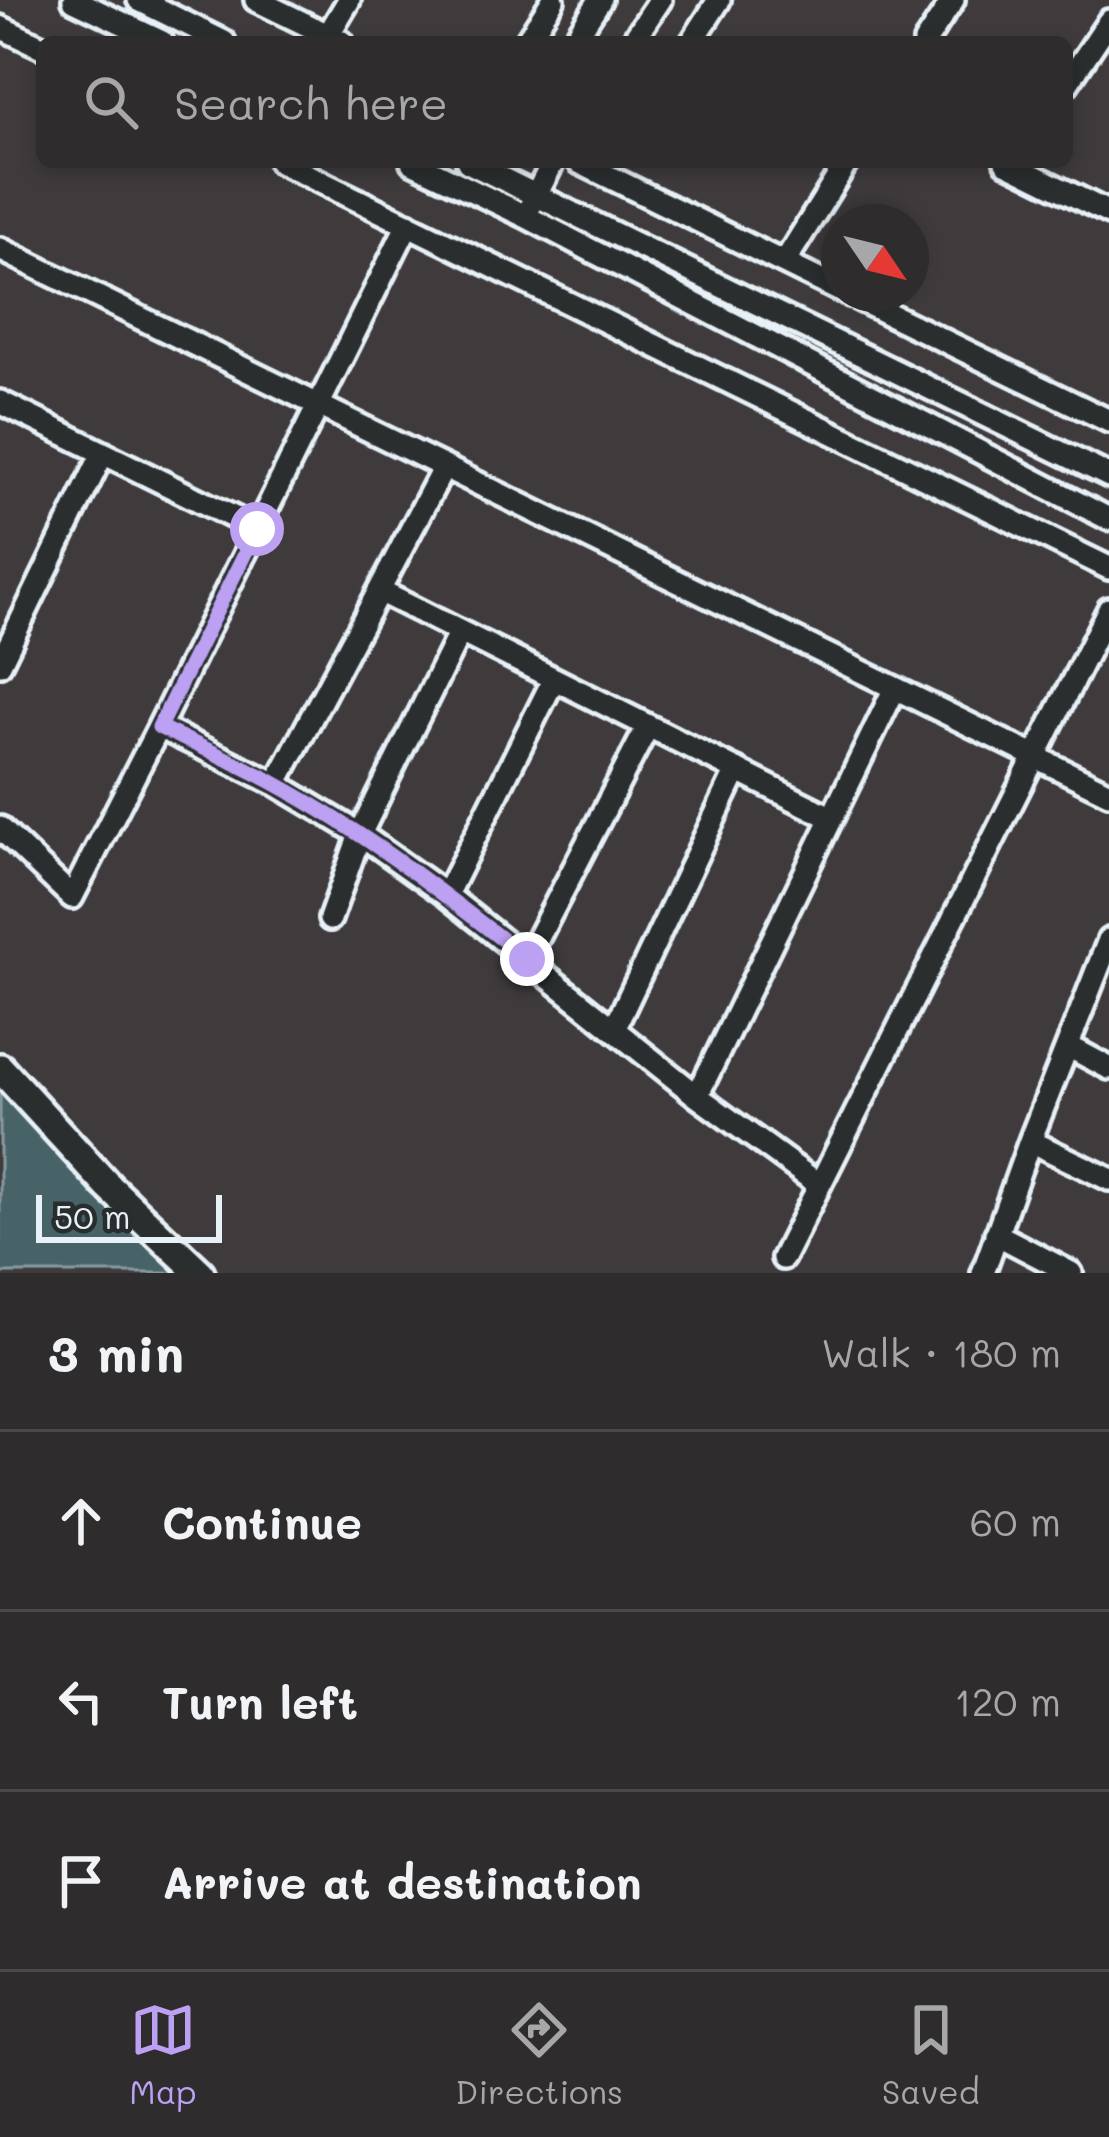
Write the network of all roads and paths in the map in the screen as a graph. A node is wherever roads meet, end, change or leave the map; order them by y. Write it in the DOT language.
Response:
graph roads {
  1 [pos="74,0"];
  2 [pos="139,0"];
  3 [pos="256,0"];
  4 [pos="349,0"];
  5 [pos="553,0"];
  6 [pos="600,0"];
  7 [pos="660,0"];
  8 [pos="719,0"];
  9 [pos="953,0"];
  10 [pos="1109,21"];
  11 [pos="0,27"];
  12 [pos="149,36"];
  13 [pos="212,36"];
  14 [pos="328,36"];
  15 [pos="335,36"];
  16 [pos="530,36"];
  17 [pos="577,36"];
  18 [pos="636,36"];
  19 [pos="696,36"];
  20 [pos="929,36"];
  21 [pos="36,44"];
  22 [pos="1073,76"];
  23 [pos="292,168"];
  24 [pos="425,168"];
  25 [pos="481,168"];
  26 [pos="487,168"];
  27 [pos="550,168"];
  28 [pos="843,168"];
  29 [pos="1022,168"];
  30 [pos="610,169"];
  31 [pos="471,190"];
  32 [pos="535,195"];
  33 [pos="1109,213"];
  34 [pos="525,216"];
  35 [pos="408,224"];
  36 [pos="0,249"];
  37 [pos="784,263"];
  38 [pos="821,281"];
  39 [pos="885,312"];
  40 [pos="0,402"];
  41 [pos="319,405"];
  42 [pos="1109,421"];
  43 [pos="103,453"];
  44 [pos="443,467"];
  45 [pos="1109,476"];
  46 [pos="1109,519"];
  47 [pos="257,529"];
  48 [pos="1109,568"];
  49 [pos="380,591"];
  50 [pos="1109,609"];
  51 [pos="460,632"];
  52 [pos="0,664"];
  53 [pos="554,679"];
  54 [pos="895,688"];
  55 [pos="648,726"];
  56 [pos="159,727"];
  57 [pos="1036,757"];
  58 [pos="737,770"];
  59 [pos="276,784"];
  60 [pos="1109,793"];
  61 [pos="832,818"];
  62 [pos="0,828"];
  63 [pos="360,834"];
  64 [pos="446,895"];
  65 [pos="330,919"];
  66 [pos="1108,948"];
  67 [pos="527,959"];
  68 [pos="614,1029"];
  69 [pos="1068,1046"];
  70 [pos="0,1068"];
  71 [pos="1109,1068"];
  72 [pos="697,1096"];
  73 [pos="1030,1141"];
  74 [pos="1109,1179"];
  75 [pos="818,1184"];
  76 [pos="996,1234"];
  77 [pos="782,1258"];
  78 [pos="200,1273"];
  79 [pos="982,1273"];
  80 [pos="1070,1273"];
  1 -- 12 [label="street"];
  2 -- 13 [label="street"];
  3 -- 14 [label="street"];
  4 -- 15 [label="street"];
  5 -- 16 [label="street"];
  6 -- 17 [label="street"];
  7 -- 18 [label="street"];
  8 -- 19 [label="street"];
  9 -- 20 [label="street"];
  10 -- 22 [label="street"];
  11 -- 21 [label="street"];
  23 -- 35 [label="street"];
  24 -- 31 [label="street"];
  25 -- 31 [label="street"];
  26 -- 32 [label="street"];
  27 -- 32 [label="street"];
  28 -- 37 [label="street"];
  29 -- 33 [label="street"];
  30 -- 37 [label="street"];
  31 -- 34 [label="street"];
  32 -- 34 [label="street"];
  32 -- 45 [label="street"];
  34 -- 46 [label="street"];
  35 -- 41 [label="street"];
  35 -- 48 [label="street"];
  36 -- 41 [label="street"];
  37 -- 38 [label="street"];
  39 -- 42 [label="street"];
  40 -- 43 [label="street"];
  41 -- 44 [label="street"];
  41 -- 47 [label="street"];
  43 -- 47 [label="street"];
  43 -- 52 [label="street"];
  44 -- 49 [label="street"];
  44 -- 54 [label="street"];
  47 -- 56 [label="street"];
  49 -- 51 [label="street"];
  49 -- 59 [label="street"];
  50 -- 57 [label="street"];
  51 -- 53 [label="street"];
  51 -- 63 [label="street"];
  53 -- 55 [label="street"];
  53 -- 64 [label="street"];
  54 -- 57 [label="street"];
  54 -- 61 [label="street"];
  55 -- 58 [label="street"];
  55 -- 67 [label="street"];
  56 -- 59 [label="street"];
  56 -- 62 [label="street"];
  57 -- 60 [label="street"];
  57 -- 75 [label="street"];
  58 -- 61 [label="street"];
  58 -- 68 [label="street"];
  59 -- 63 [label="street"];
  61 -- 72 [label="street"];
  63 -- 64 [label="street"];
  63 -- 65 [label="street"];
  64 -- 67 [label="street"];
  66 -- 69 [label="street"];
  67 -- 68 [label="street"];
  68 -- 72 [label="street"];
  69 -- 71 [label="street"];
  69 -- 73 [label="street"];
  70 -- 78 [label="street"];
  72 -- 75 [label="street"];
  73 -- 74 [label="street"];
  73 -- 76 [label="street"];
  75 -- 77 [label="street"];
  76 -- 79 [label="street"];
  76 -- 80 [label="street"];
}
